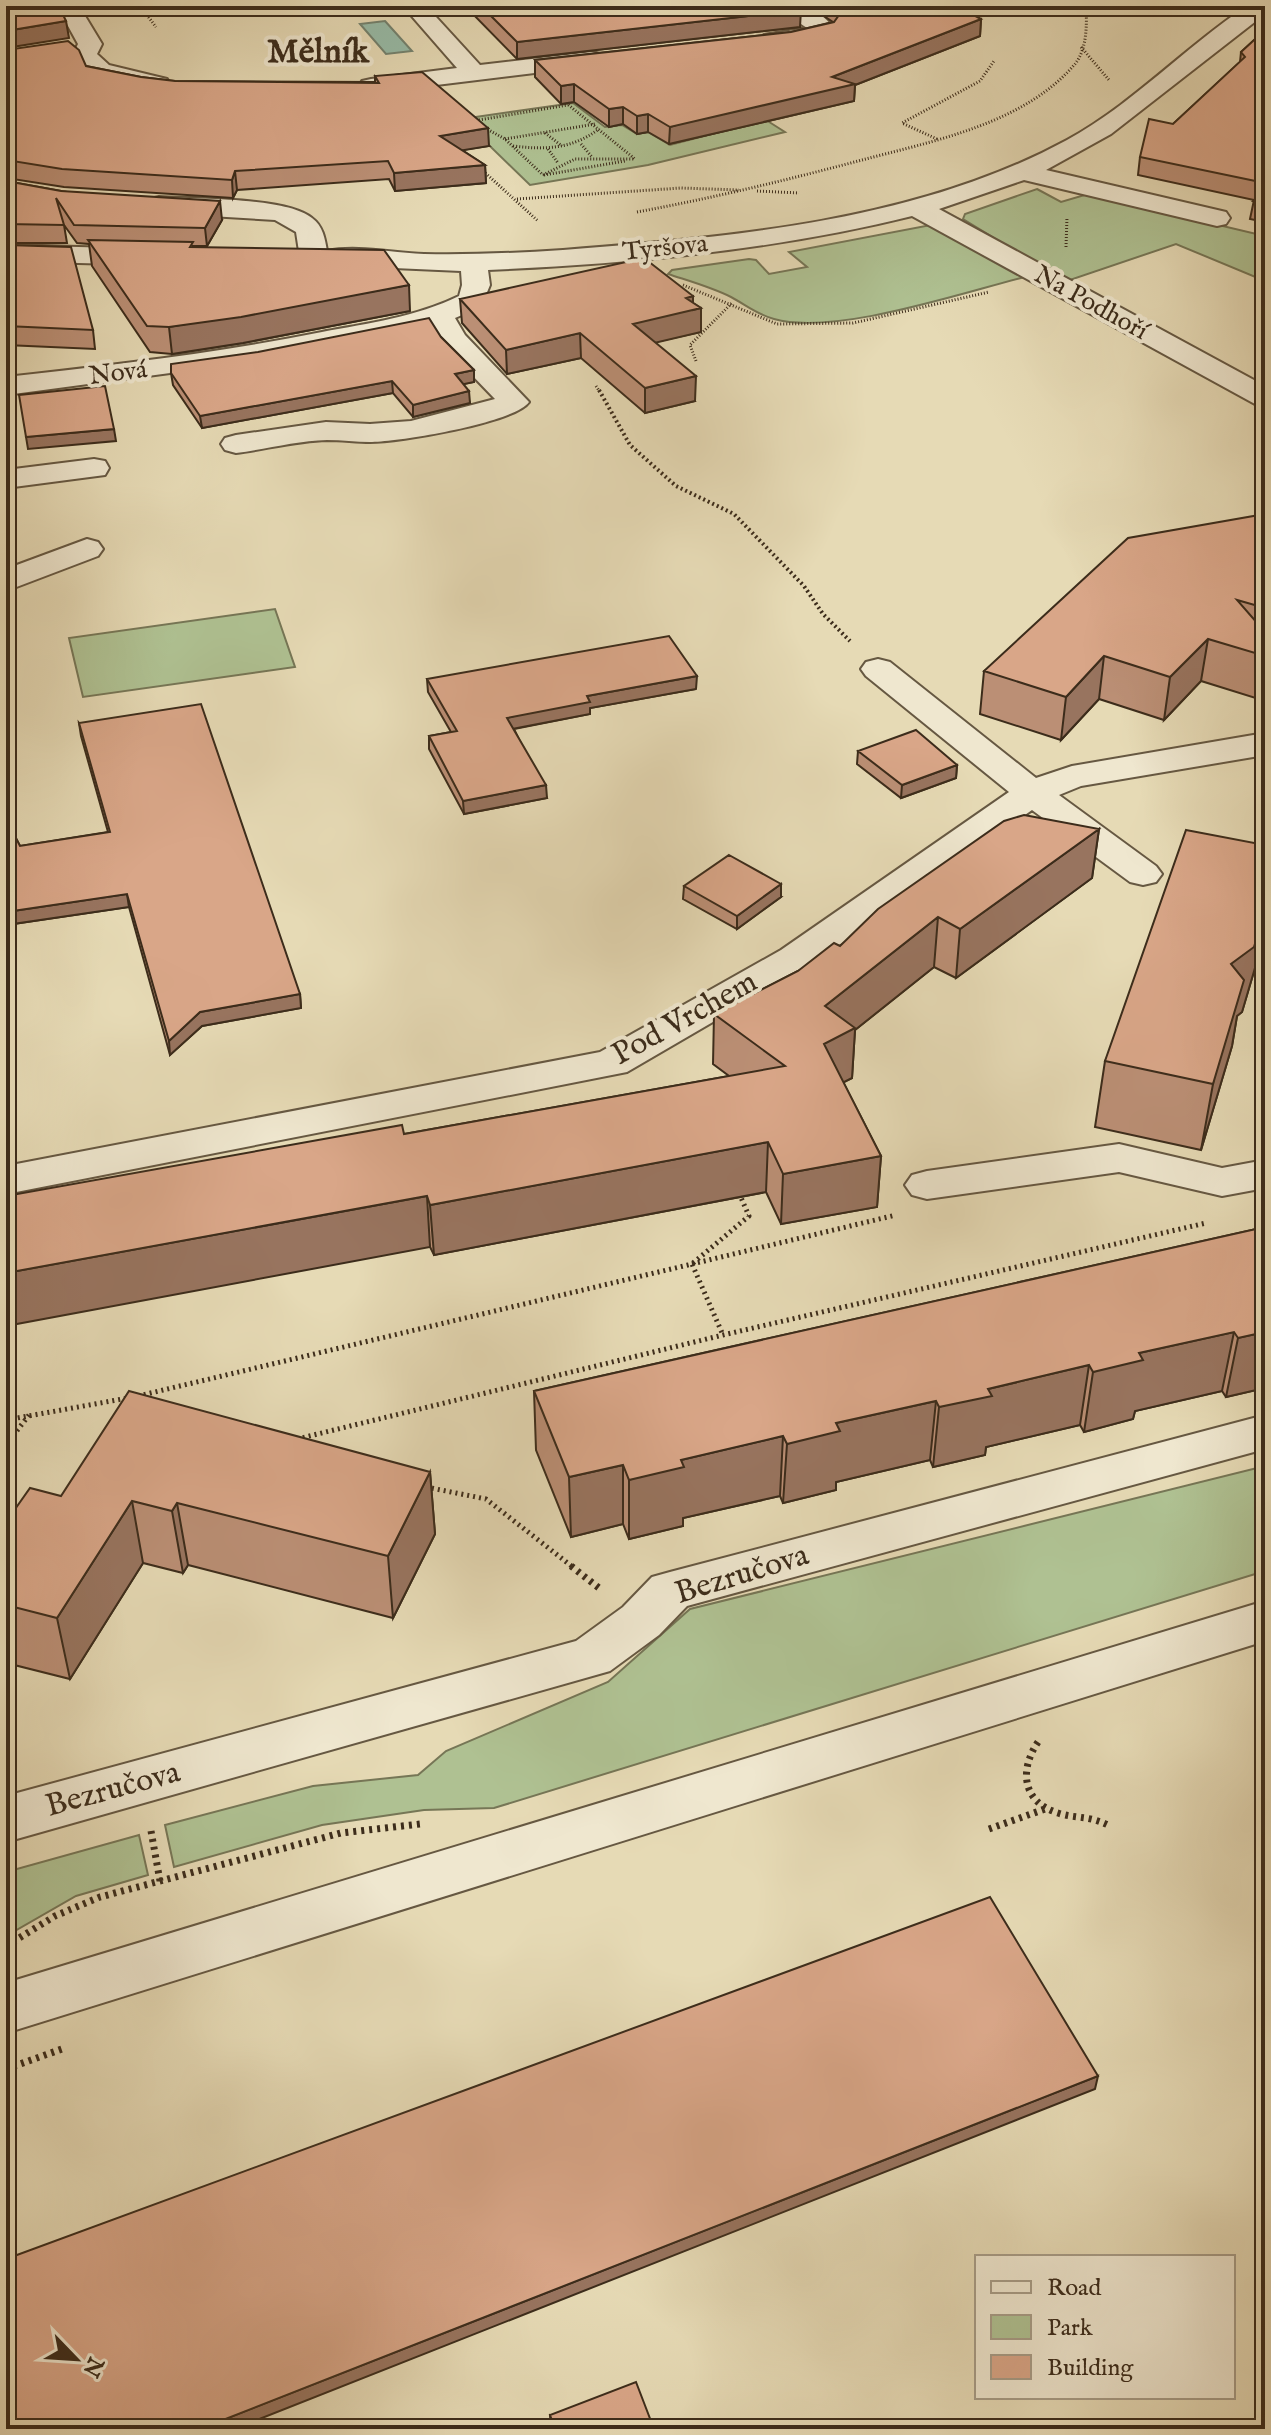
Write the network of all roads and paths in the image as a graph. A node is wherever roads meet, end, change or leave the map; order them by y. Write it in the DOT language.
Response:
graph roads {
  1 [pos="184,6"];
  2 [pos="414,6"];
  3 [pos="785,6"];
  4 [pos="1086,6"];
  5 [pos="1262,6"];
  6 [pos="143,10"];
  7 [pos="71,11"];
  8 [pos="156,27"];
  9 [pos="90,44"];
  10 [pos="746,44"];
  11 [pos="1081,47"];
  12 [pos="62,51"];
  13 [pos="623,56"];
  14 [pos="994,61"];
  15 [pos="473,72"];
  16 [pos="183,87"];
  17 [pos="348,87"];
  18 [pos="1113,87"];
  19 [pos="595,124"];
  20 [pos="599,129"];
  21 [pos="545,133"];
  22 [pos="505,139"];
  23 [pos="938,140"];
  24 [pos="581,144"];
  25 [pos="512,146"];
  26 [pos="563,147"];
  27 [pos="548,149"];
  28 [pos="592,157"];
  29 [pos="635,159"];
  30 [pos="558,163"];
  31 [pos="481,170"];
  32 [pos="1023,172"];
  33 [pos="543,175"];
  34 [pos="1068,184"];
  35 [pos="749,191"];
  36 [pos="517,199"];
  37 [pos="139,203"];
  38 [pos="918,208"];
  39 [pos="631,213"];
  40 [pos="1217,218"];
  41 [pos="542,225"];
  42 [pos="6,253"];
  43 [pos="171,257"];
  44 [pos="282,258"];
  45 [pos="314,258"];
  46 [pos="474,263"];
  47 [pos="1054,283"];
  48 [pos="682,285"];
  49 [pos="732,303"];
  50 [pos="439,316"];
  51 [pos="696,361"];
  52 [pos="6,386"];
  53 [pos="596,386"];
  54 [pos="1265,398"];
  55 [pos="236,444"];
  56 [pos="94,468"];
  57 [pos="6,479"];
  58 [pos="87,549"];
  59 [pos="6,581"];
  60 [pos="823,614"];
  61 [pos="878,669"];
  62 [pos="1265,744"];
  63 [pos="1032,793"];
  64 [pos="1143,874"];
  65 [pos="1265,1174"];
  66 [pos="6,1180"];
  67 [pos="942,1183"];
  68 [pos="736,1188"];
  69 [pos="1219,1220"];
  70 [pos="692,1264"];
  71 [pos="723,1335"];
  72 [pos="154,1393"];
  73 [pos="167,1402"];
  74 [pos="30,1414"];
  75 [pos="6,1420"];
  76 [pos="1265,1432"];
  77 [pos="288,1441"];
  78 [pos="6,1445"];
  79 [pos="419,1486"];
  80 [pos="641,1621"];
  81 [pos="1265,1621"];
  82 [pos="1042,1737"];
  83 [pos="1045,1809"];
  84 [pos="6,1819"];
  85 [pos="1108,1825"];
  86 [pos="989,1829"];
  87 [pos="160,1881"];
  88 [pos="6,1946"];
  89 [pos="6,2008"];
  1 -- 6 [label="path"];
  2 -- 15 [label="street"];
  3 -- 10 [label="street"];
  4 -- 11 [label="path"];
  5 -- 32 [label="street, Tyršova"];
  6 -- 7 [label="path"];
  6 -- 8 [label="path"];
  7 -- 9 [label="street"];
  9 -- 12 [label="street"];
  9 -- 16 [label="street"];
  11 -- 18 [label="path"];
  11 -- 23 [label="path"];
  13 -- 15 [label="street"];
  14 -- 23 [label="path"];
  15 -- 17 [label="street"];
  19 -- 20 [label="path"];
  19 -- 21 [label="path"];
  19 -- 22 [label="path"];
  20 -- 24 [label="path"];
  20 -- 29 [label="path"];
  21 -- 22 [label="path"];
  21 -- 26 [label="path"];
  22 -- 25 [label="path"];
  23 -- 35 [label="path"];
  24 -- 26 [label="path"];
  24 -- 28 [label="path"];
  25 -- 27 [label="path"];
  25 -- 33 [label="path"];
  26 -- 27 [label="path"];
  27 -- 30 [label="path"];
  28 -- 29 [label="path"];
  28 -- 30 [label="path"];
  29 -- 33 [label="path"];
  30 -- 33 [label="path"];
  31 -- 36 [label="path"];
  32 -- 34 [label="street"];
  32 -- 38 [label="street, Tyršova"];
  34 -- 40 [label="street"];
  34 -- 47 [label="path"];
  35 -- 36 [label="path"];
  35 -- 39 [label="path"];
  36 -- 41 [label="path"];
  37 -- 45 [label="street"];
  38 -- 46 [label="street, Tyršova"];
  38 -- 47 [label="street, Na Podhoří"];
  42 -- 43 [label="street"];
  44 -- 45 [label="street, Tyršova"];
  45 -- 46 [label="street, Tyršova"];
  46 -- 50 [label="street, Nová"];
  47 -- 49 [label="path"];
  47 -- 54 [label="street, Na Podhoří"];
  48 -- 49 [label="path"];
  49 -- 51 [label="path"];
  50 -- 52 [label="street, Nová"];
  50 -- 55 [label="street"];
  53 -- 60 [label="path"];
  56 -- 57 [label="street"];
  58 -- 59 [label="street"];
  61 -- 63 [label="street"];
  62 -- 63 [label="street, Pod Vrchem"];
  63 -- 64 [label="street"];
  63 -- 66 [label="street, Pod Vrchem"];
  65 -- 67 [label="street"];
  67 -- 70 [label="path"];
  68 -- 70 [label="path"];
  69 -- 71 [label="path"];
  70 -- 71 [label="path"];
  70 -- 72 [label="path"];
  71 -- 77 [label="path"];
  72 -- 73 [label="path"];
  72 -- 74 [label="path"];
  74 -- 75 [label="path"];
  74 -- 78 [label="path"];
  76 -- 80 [label="street, Bezručova"];
  79 -- 80 [label="path"];
  80 -- 84 [label="street, Bezručova"];
  81 -- 89 [label="street"];
  82 -- 83 [label="path"];
  83 -- 85 [label="path"];
  83 -- 86 [label="path"];
  87 -- 88 [label="path"];
}
